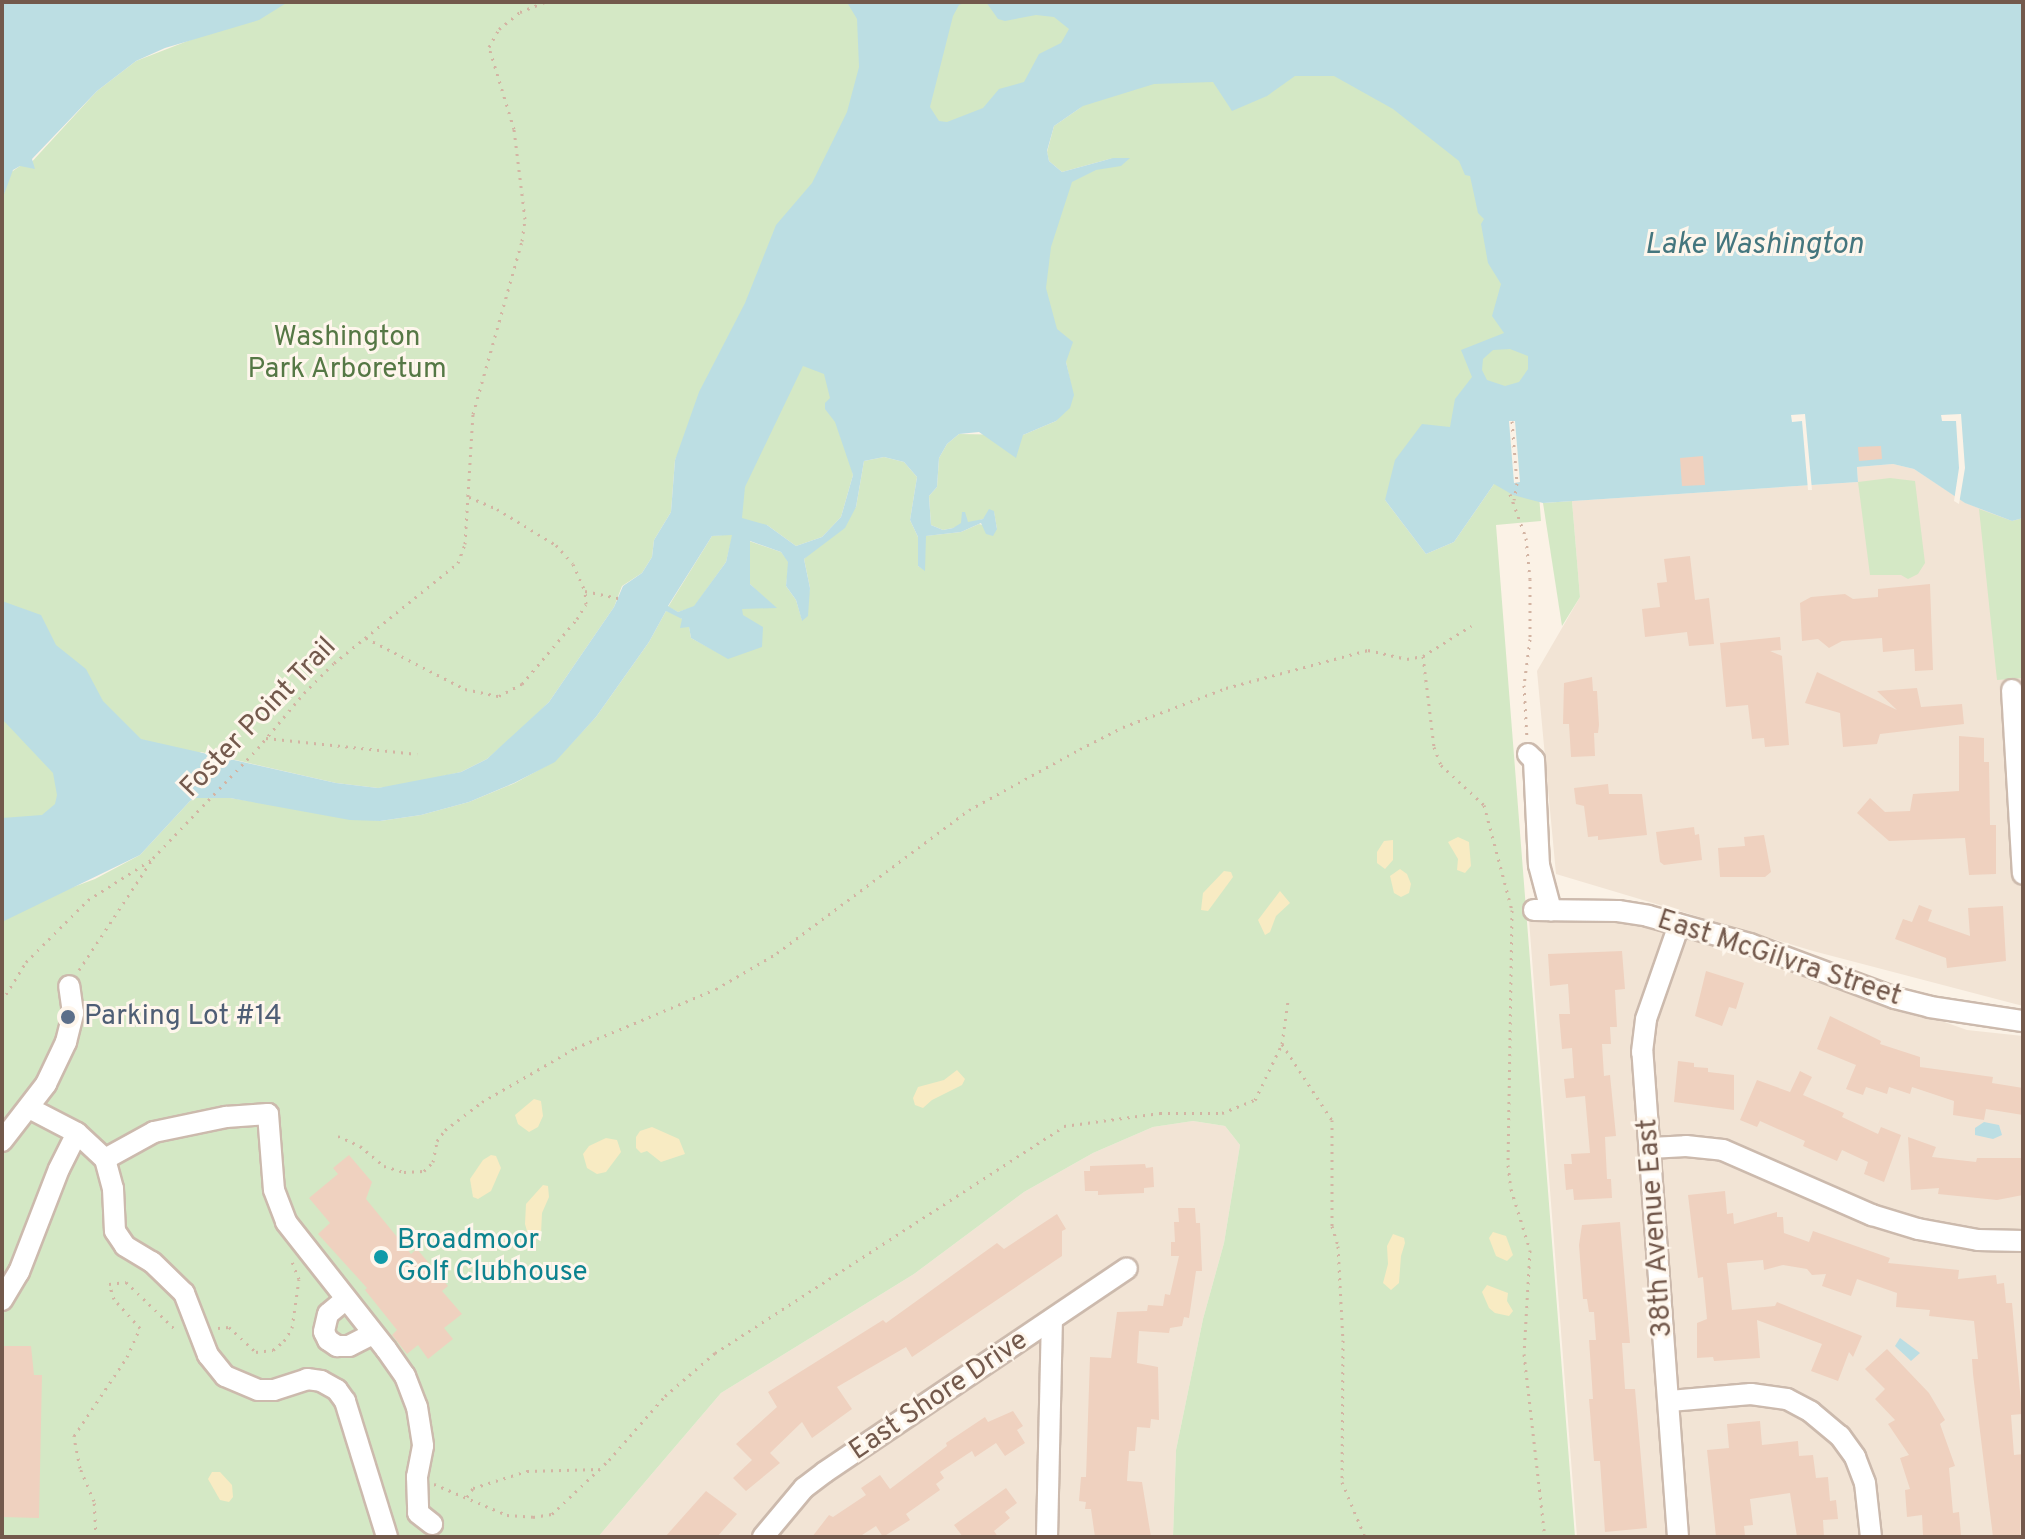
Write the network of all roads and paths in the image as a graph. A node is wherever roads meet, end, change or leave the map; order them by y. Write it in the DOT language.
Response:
graph roads {
  1 [pos="545,2"];
  2 [pos="1512,421"];
  3 [pos="1510,494"];
  4 [pos="469,497"];
  5 [pos="1513,503"];
  6 [pos="585,591"];
  7 [pos="618,598"];
  8 [pos="1471,626"];
  9 [pos="366,638"];
  10 [pos="1423,656"];
  11 [pos="2012,690"];
  12 [pos="266,738"];
  13 [pos="417,754"];
  14 [pos="1528,754"];
  15 [pos="153,858"];
  16 [pos="2023,874"];
  17 [pos="1679,925"];
  18 [pos="69,986"];
  19 [pos="2,1001"];
  20 [pos="1288,1001"];
  21 [pos="2023,1021"];
  22 [pos="1282,1044"];
  23 [pos="29,1108"];
  24 [pos="77,1133"];
  25 [pos="338,1136"];
  26 [pos="2,1141"];
  27 [pos="1650,1148"];
  28 [pos="105,1159"];
  29 [pos="2023,1241"];
  30 [pos="308,1250"];
  31 [pos="1127,1268"];
  32 [pos="346,1299"];
  33 [pos="2,1300"];
  34 [pos="1052,1320"];
  35 [pos="212,1330"];
  36 [pos="373,1334"];
  37 [pos="181,1335"];
  38 [pos="1670,1401"];
  39 [pos="600,1469"];
  40 [pos="417,1477"];
  41 [pos="467,1497"];
  42 [pos="432,1524"];
  43 [pos="96,1537"];
  44 [pos="387,1537"];
  45 [pos="763,1537"];
  46 [pos="1047,1537"];
  47 [pos="1365,1537"];
  48 [pos="1545,1537"];
  49 [pos="1678,1537"];
  50 [pos="1871,1537"];
  1 -- 4 [label="path, Foster Point Trail"];
  2 -- 5 [label="path"];
  3 -- 5 [label="path"];
  4 -- 6 [label="path"];
  4 -- 9 [label="path, Foster Point Trail"];
  5 -- 14 [label="path"];
  6 -- 7 [label="path"];
  6 -- 9 [label="path"];
  8 -- 10 [label="path"];
  9 -- 12 [label="path, Foster Point Trail"];
  10 -- 25 [label="path"];
  10 -- 48 [label="path"];
  11 -- 16 [label="street"];
  12 -- 13 [label="path"];
  12 -- 15 [label="path, Foster Point Trail"];
  14 -- 17 [label="street, East McGilvra Street"];
  15 -- 18 [label="path, Foster Point Trail"];
  15 -- 19 [label="path"];
  17 -- 21 [label="street, East McGilvra Street"];
  17 -- 27 [label="street, 38th Avenue East"];
  18 -- 23 [label="street"];
  20 -- 22 [label="path"];
  22 -- 39 [label="path"];
  22 -- 47 [label="path"];
  23 -- 24 [label="street"];
  23 -- 26 [label="street"];
  24 -- 28 [label="street"];
  24 -- 33 [label="street"];
  27 -- 29 [label="street"];
  27 -- 38 [label="street, 38th Avenue East"];
  28 -- 30 [label="street"];
  28 -- 44 [label="street"];
  30 -- 32 [label="street"];
  30 -- 35 [label="path"];
  31 -- 34 [label="street, East Shore Drive"];
  32 -- 36 [label="street"];
  32 -- 36 [label="street"];
  34 -- 45 [label="street, East Shore Drive"];
  34 -- 46 [label="street"];
  36 -- 40 [label="street"];
  37 -- 43 [label="path"];
  38 -- 49 [label="street, 38th Avenue East"];
  38 -- 50 [label="street"];
  39 -- 41 [label="path"];
  39 -- 41 [label="path"];
  40 -- 41 [label="path"];
  40 -- 42 [label="street"];
}
